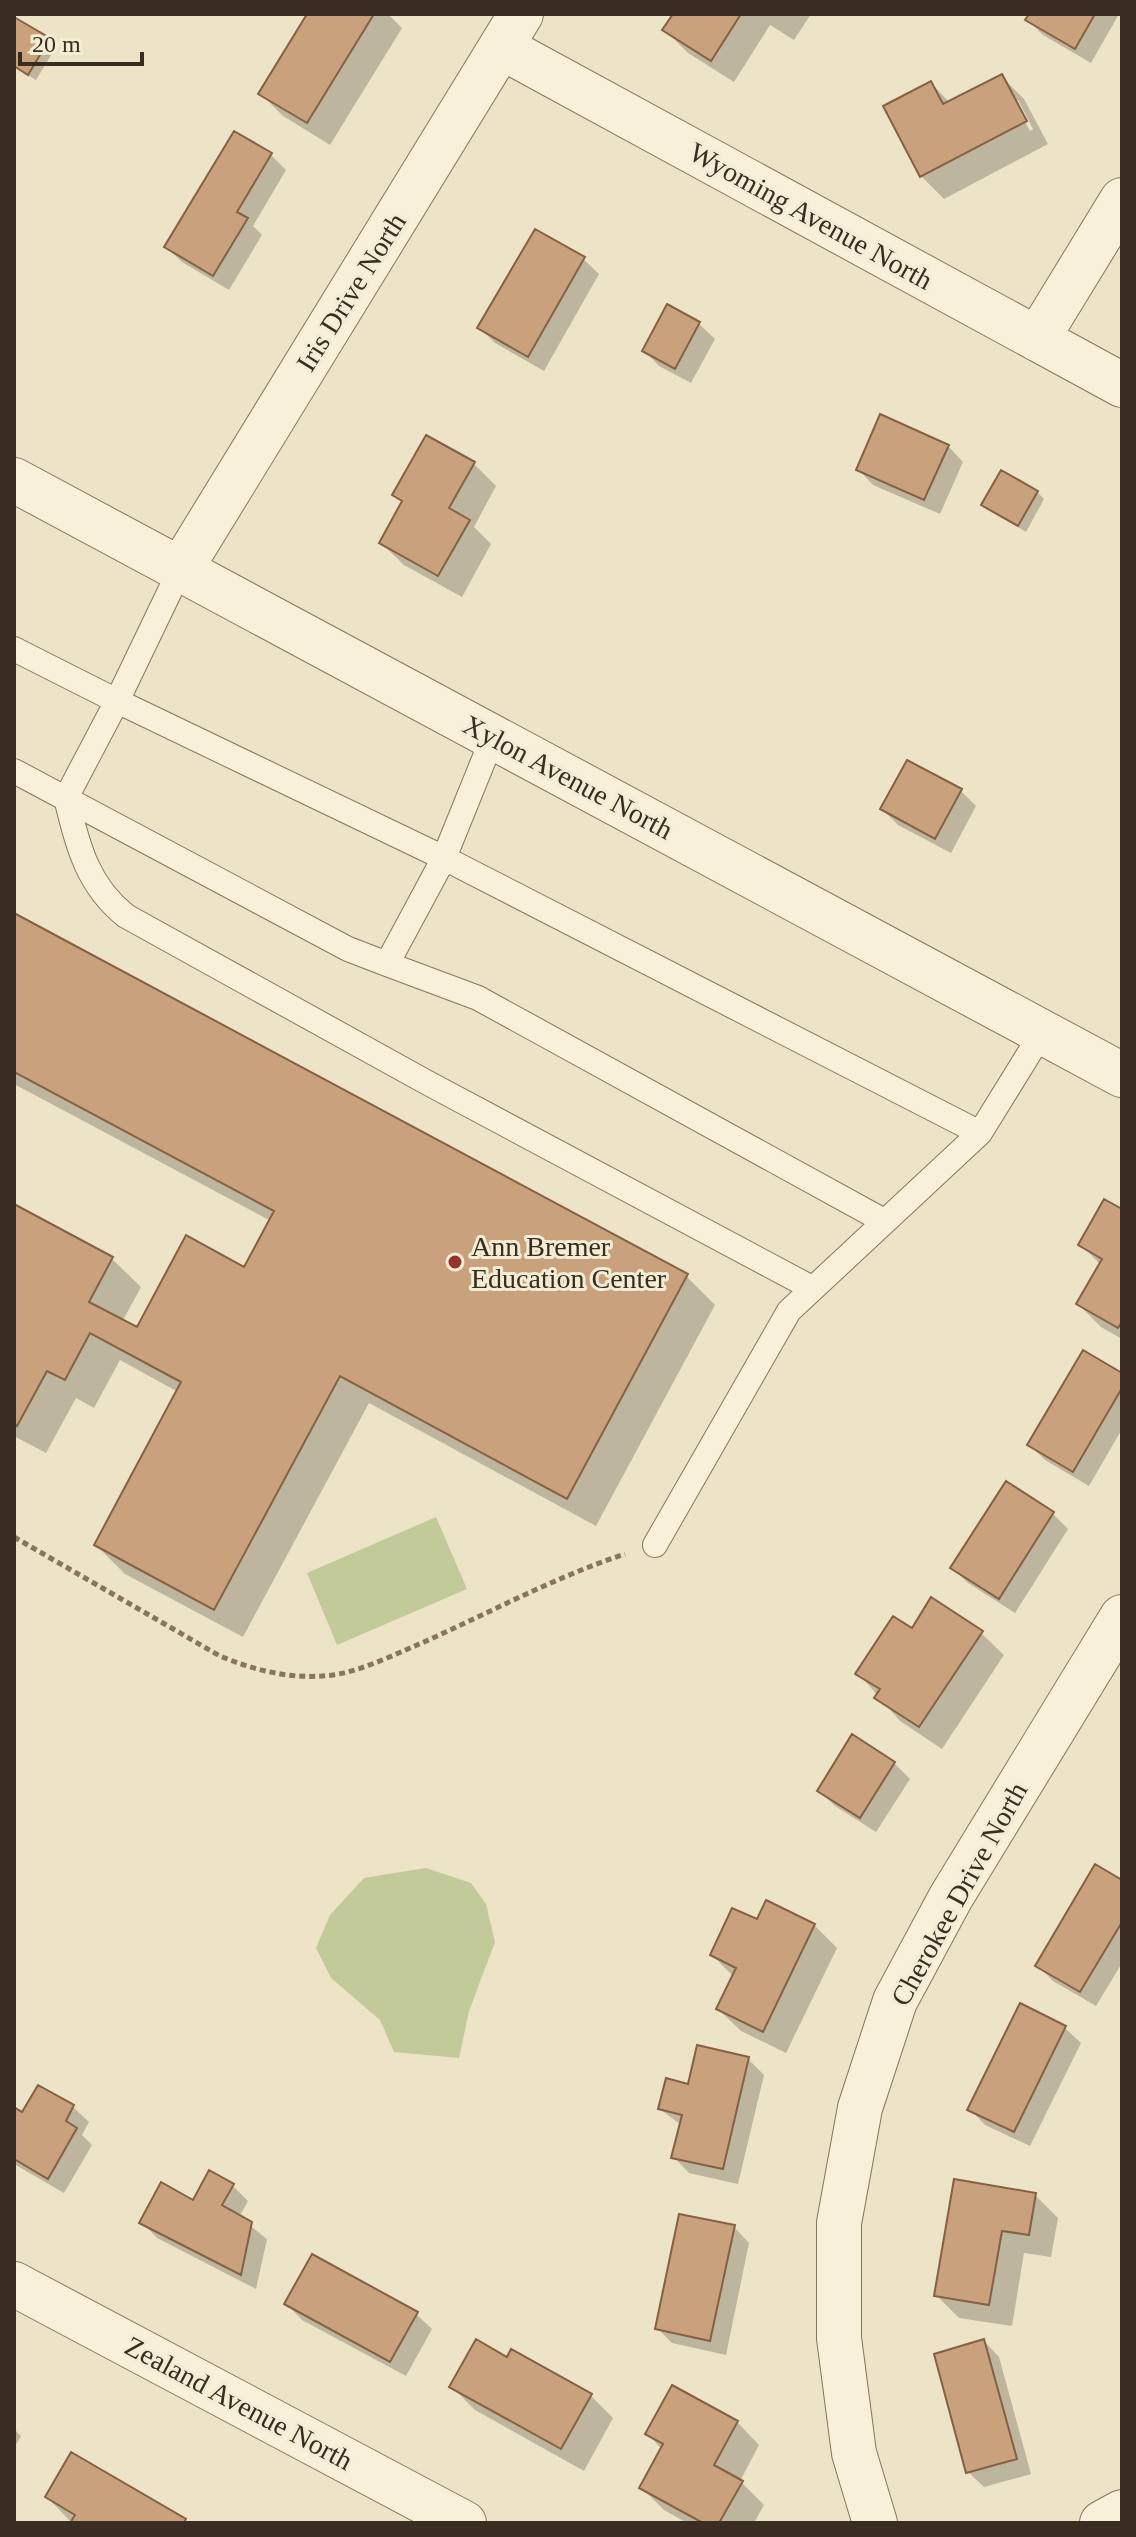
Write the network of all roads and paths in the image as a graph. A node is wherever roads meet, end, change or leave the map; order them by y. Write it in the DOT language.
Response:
graph roads {
  1 [pos="511,30"];
  2 [pos="1122,200"];
  3 [pos="1037,339"];
  4 [pos="1122,385"];
  5 [pos="14,480"];
  6 [pos="180,570"];
  7 [pos="14,649"];
  8 [pos="117,701"];
  9 [pos="493,737"];
  10 [pos="14,771"];
  11 [pos="66,798"];
  12 [pos="444,858"];
  13 [pos="387,964"];
  14 [pos="1043,1031"];
  15 [pos="1122,1075"];
  16 [pos="980,1133"];
  17 [pos="884,1221"];
  18 [pos="810,1287"];
  19 [pos="14,1537"];
  20 [pos="655,1545"];
  21 [pos="1122,1617"];
  22 [pos="14,2284"];
  23 [pos="1122,2512"];
  24 [pos="464,2523"];
  25 [pos="875,2523"];
  26 [pos="1102,2523"];
  1 -- 3 [label="street, Wyoming Avenue North"];
  1 -- 6 [label="street, Iris Drive North"];
  2 -- 3 [label="street"];
  3 -- 4 [label="street, Wyoming Avenue North"];
  5 -- 6 [label="street, Xylon Avenue North"];
  6 -- 8 [label="lane"];
  6 -- 9 [label="street, Xylon Avenue North"];
  7 -- 8 [label="lane"];
  8 -- 11 [label="lane"];
  8 -- 12 [label="lane"];
  9 -- 12 [label="lane"];
  9 -- 14 [label="street, Xylon Avenue North"];
  10 -- 11 [label="lane"];
  11 -- 13 [label="lane"];
  11 -- 18 [label="lane"];
  12 -- 13 [label="lane"];
  12 -- 16 [label="lane"];
  13 -- 17 [label="lane"];
  14 -- 15 [label="street, Xylon Avenue North"];
  14 -- 16 [label="lane"];
  16 -- 17 [label="lane"];
  17 -- 18 [label="lane"];
  18 -- 20 [label="lane"];
  19 -- 20 [label="path"];
  21 -- 25 [label="street, Cherokee Drive North"];
  22 -- 24 [label="street, Zealand Avenue North"];
  23 -- 26 [label="street"];
}
